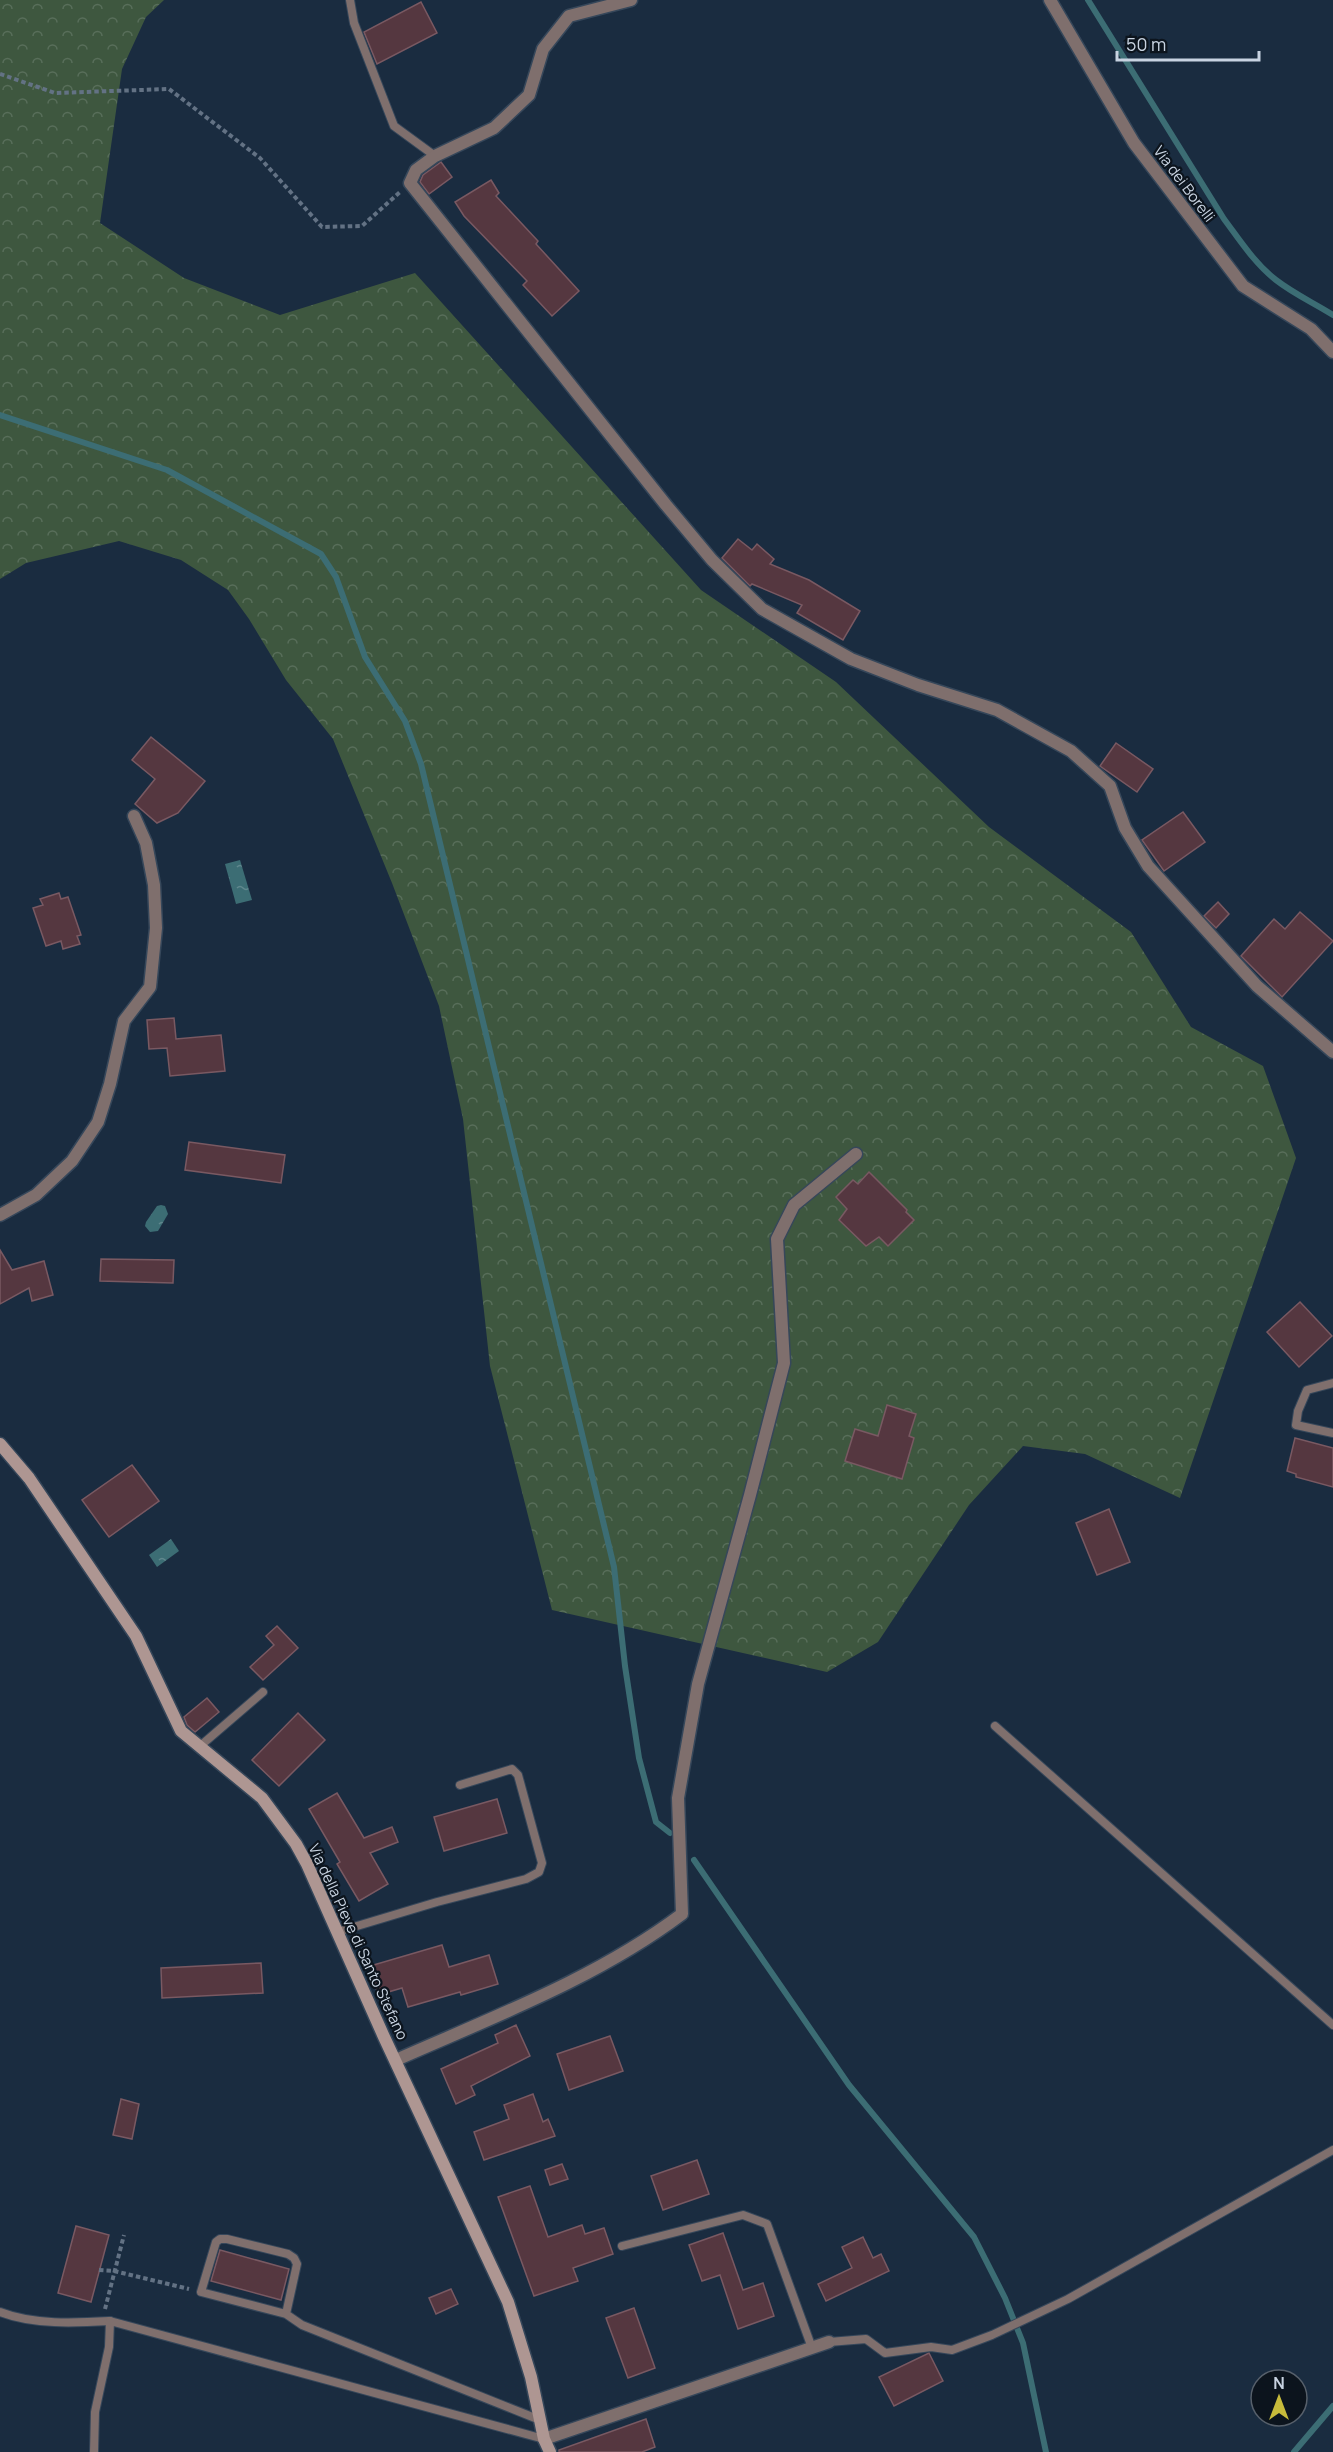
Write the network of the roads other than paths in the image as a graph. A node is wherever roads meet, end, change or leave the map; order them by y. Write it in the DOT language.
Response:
graph roads {
  1 [pos="350,0"];
  2 [pos="631,0"];
  3 [pos="1050,0"];
  4 [pos="435,156"];
  5 [pos="1333,352"];
  6 [pos="134,816"];
  7 [pos="1333,1052"];
  8 [pos="856,1154"];
  9 [pos="0,1215"];
  10 [pos="1333,1383"];
  11 [pos="1333,1433"];
  12 [pos="0,1444"];
  13 [pos="262,1692"];
  14 [pos="995,1726"];
  15 [pos="199,1747"];
  16 [pos="460,1785"];
  17 [pos="337,1932"];
  18 [pos="1333,2025"];
  19 [pos="396,2060"];
  20 [pos="1333,2150"];
  21 [pos="622,2246"];
  22 [pos="0,2312"];
  23 [pos="286,2314"];
  24 [pos="110,2321"];
  25 [pos="829,2342"];
  26 [pos="812,2348"];
  27 [pos="540,2420"];
  28 [pos="544,2439"];
  29 [pos="94,2452"];
  30 [pos="550,2452"];
  1 -- 4 [label="lane"];
  2 -- 4 [label="street"];
  3 -- 5 [label="street, Via dei Borelli"];
  4 -- 7 [label="street"];
  6 -- 9 [label="street"];
  8 -- 19 [label="street"];
  10 -- 11 [label="lane"];
  12 -- 15 [label="street, Via della Pieve di Santo Stefano"];
  13 -- 15 [label="lane"];
  14 -- 18 [label="lane"];
  15 -- 17 [label="street, Via della Pieve di Santo Stefano"];
  16 -- 17 [label="lane"];
  17 -- 19 [label="street, Via della Pieve di Santo Stefano"];
  19 -- 27 [label="street, Via della Pieve di Santo Stefano"];
  20 -- 25 [label="lane"];
  21 -- 26 [label="lane"];
  22 -- 24 [label="lane"];
  23 -- 23 [label="lane"];
  23 -- 27 [label="lane"];
  24 -- 28 [label="lane"];
  24 -- 29 [label="lane"];
  25 -- 26 [label="street"];
  26 -- 28 [label="street"];
  27 -- 28 [label="street, Via della Pieve di Santo Stefano"];
  28 -- 30 [label="street, Via della Pieve di Santo Stefano"];
}
